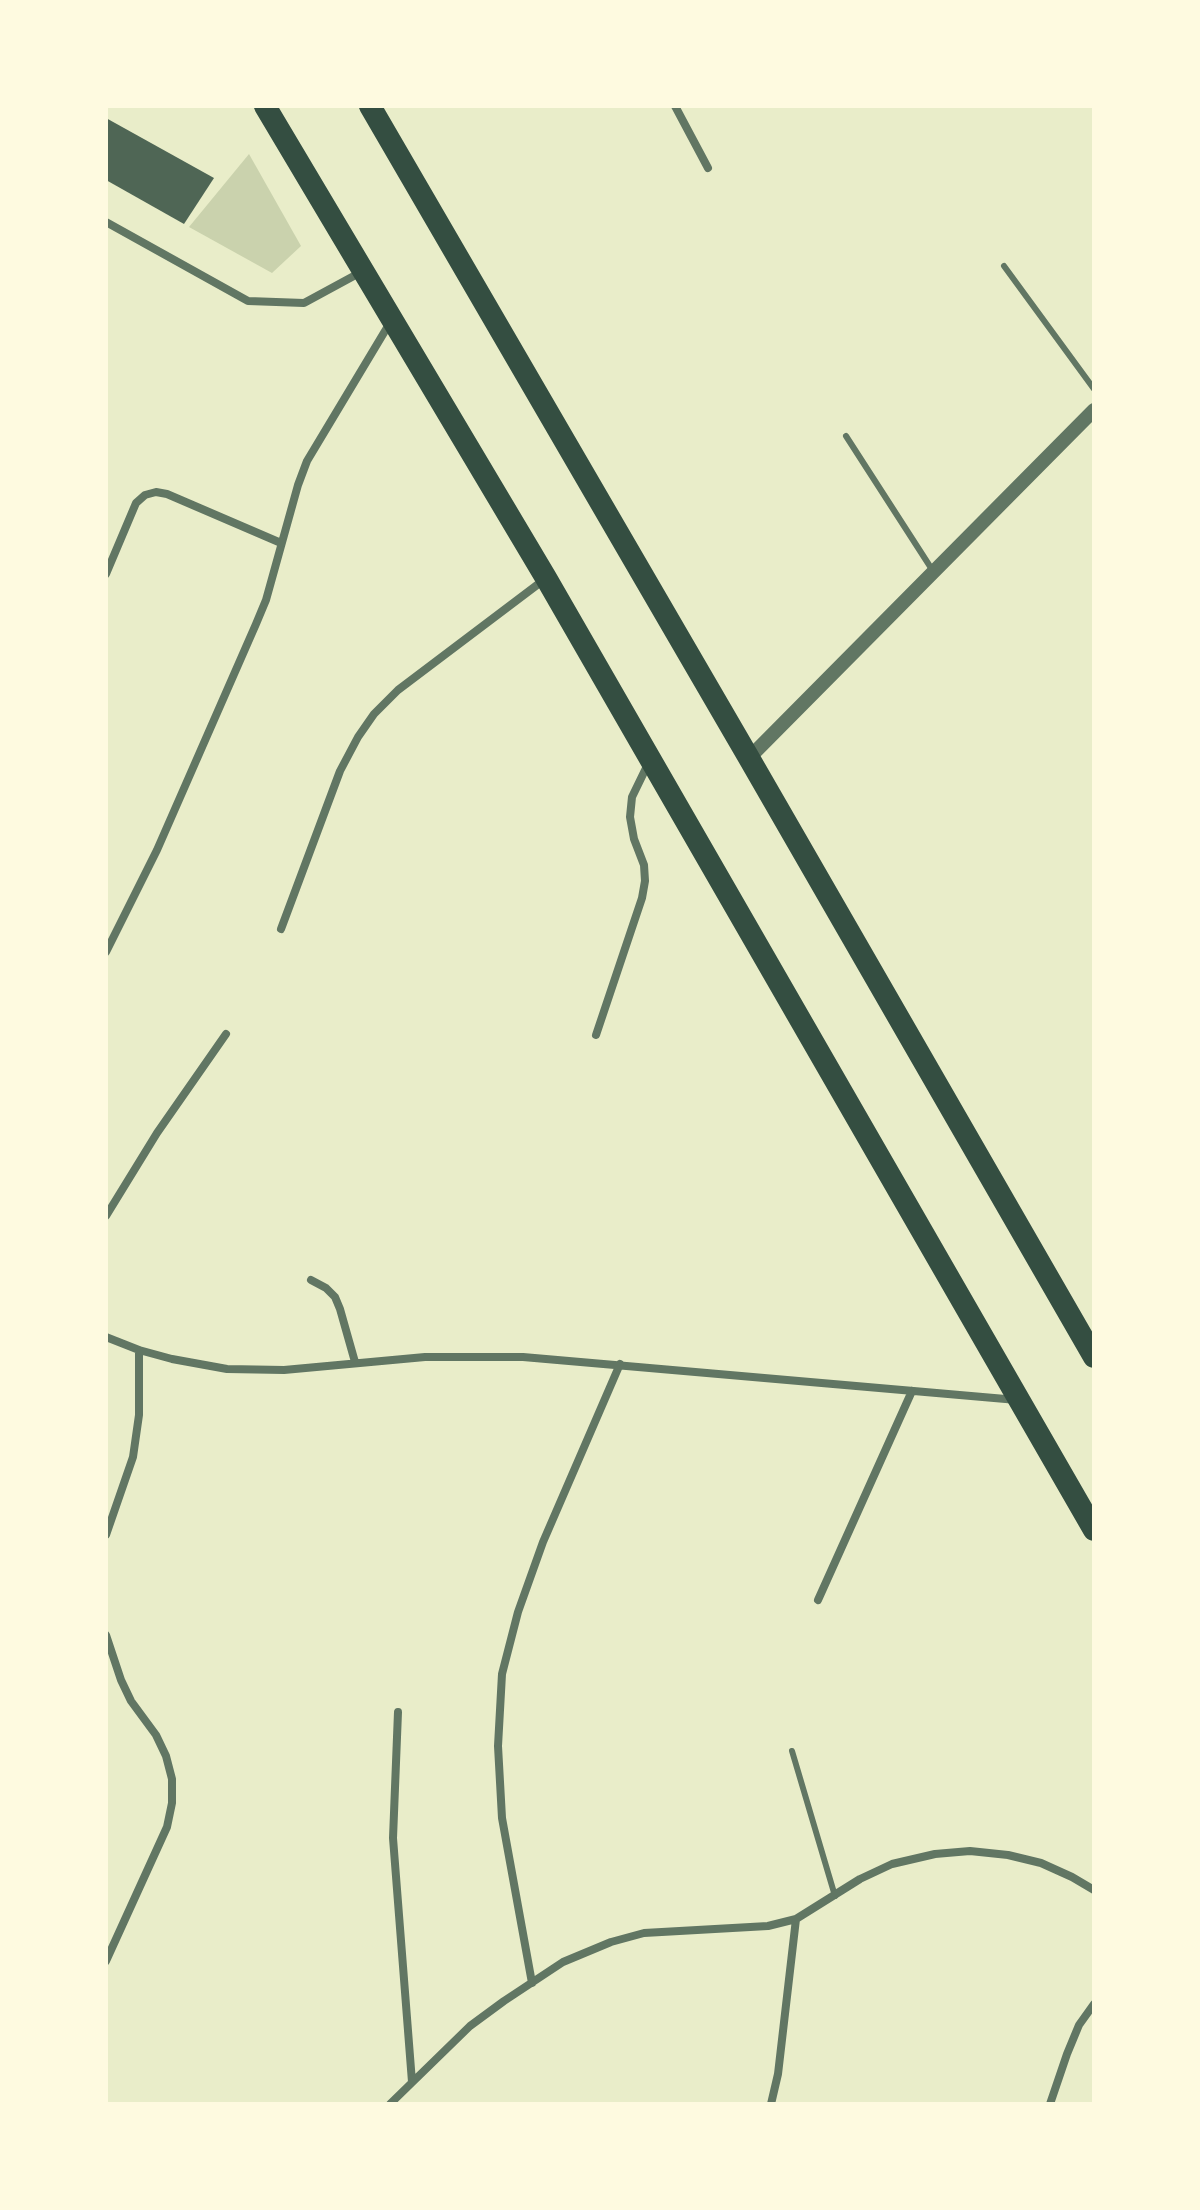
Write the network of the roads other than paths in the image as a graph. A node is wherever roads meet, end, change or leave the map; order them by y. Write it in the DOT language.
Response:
graph roads {
  1 [pos="265,106"];
  2 [pos="370,106"];
  3 [pos="675,106"];
  4 [pos="708,168"];
  5 [pos="106,222"];
  6 [pos="1004,266"];
  7 [pos="363,271"];
  8 [pos="392,319"];
  9 [pos="1094,389"];
  10 [pos="1094,410"];
  11 [pos="846,436"];
  12 [pos="281,543"];
  13 [pos="933,571"];
  14 [pos="106,574"];
  15 [pos="546,578"];
  16 [pos="749,758"];
  17 [pos="650,760"];
  18 [pos="281,929"];
  19 [pos="106,952"];
  20 [pos="226,1034"];
  21 [pos="596,1035"];
  22 [pos="106,1216"];
  23 [pos="311,1280"];
  24 [pos="106,1337"];
  25 [pos="139,1350"];
  26 [pos="1094,1357"];
  27 [pos="355,1362"];
  28 [pos="620,1364"];
  29 [pos="912,1391"];
  30 [pos="1018,1400"];
  31 [pos="1094,1530"];
  32 [pos="106,1535"];
  33 [pos="818,1600"];
  34 [pos="106,1635"];
  35 [pos="398,1712"];
  36 [pos="792,1751"];
  37 [pos="1094,1890"];
  38 [pos="835,1896"];
  39 [pos="796,1919"];
  40 [pos="106,1961"];
  41 [pos="532,1983"];
  42 [pos="1094,2004"];
  43 [pos="412,2082"];
  44 [pos="390,2104"];
  45 [pos="771,2104"];
  46 [pos="1050,2104"];
  1 -- 7 [label="highway"];
  2 -- 16 [label="highway"];
  3 -- 4 [label="street"];
  5 -- 7 [label="street"];
  6 -- 9 [label="lane"];
  7 -- 8 [label="highway"];
  8 -- 12 [label="street"];
  8 -- 15 [label="highway"];
  10 -- 13 [label="street"];
  11 -- 13 [label="lane"];
  12 -- 14 [label="street"];
  12 -- 19 [label="street"];
  13 -- 16 [label="street"];
  15 -- 17 [label="highway"];
  15 -- 18 [label="street"];
  16 -- 26 [label="highway"];
  17 -- 21 [label="street"];
  17 -- 30 [label="highway"];
  20 -- 22 [label="street"];
  23 -- 27 [label="street"];
  24 -- 25 [label="street"];
  25 -- 27 [label="street"];
  25 -- 32 [label="street"];
  27 -- 28 [label="street"];
  28 -- 29 [label="street"];
  28 -- 41 [label="street"];
  29 -- 30 [label="street"];
  29 -- 33 [label="street"];
  30 -- 31 [label="highway"];
  34 -- 40 [label="street"];
  35 -- 43 [label="street"];
  36 -- 38 [label="lane"];
  37 -- 38 [label="street"];
  38 -- 39 [label="street"];
  39 -- 41 [label="street"];
  39 -- 45 [label="street"];
  41 -- 43 [label="street"];
  42 -- 46 [label="street"];
  43 -- 44 [label="street"];
}
